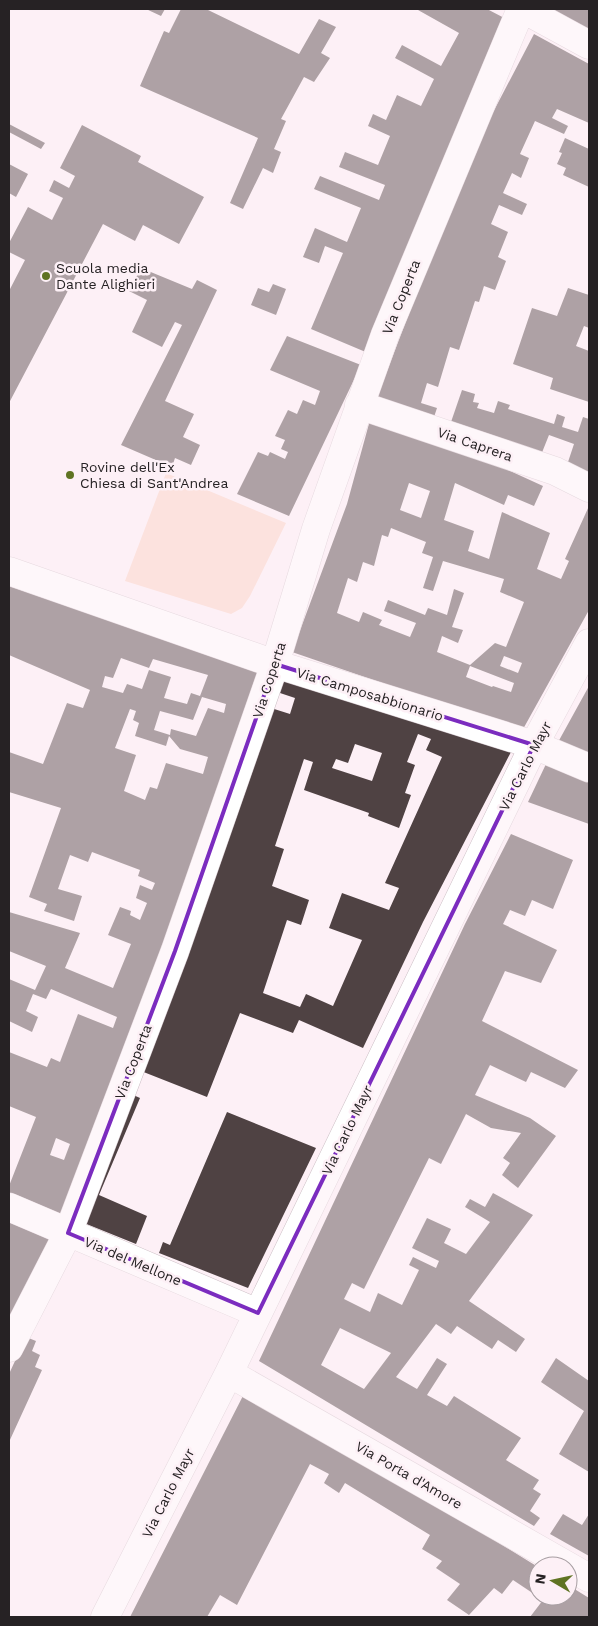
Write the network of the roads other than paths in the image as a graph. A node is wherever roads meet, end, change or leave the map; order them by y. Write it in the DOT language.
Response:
graph roads {
  1 [pos="522,9"];
  2 [pos="589,45"];
  3 [pos="359,405"];
  4 [pos="589,488"];
  5 [pos="9,571"];
  6 [pos="589,643"];
  7 [pos="275,664"];
  8 [pos="534,745"];
  9 [pos="589,768"];
  10 [pos="9,1207"];
  11 [pos="68,1233"];
  12 [pos="258,1313"];
  13 [pos="9,1348"];
  14 [pos="229,1373"];
  15 [pos="589,1578"];
  16 [pos="105,1617"];
  1 -- 2 [label="street"];
  1 -- 3 [label="street, Via Coperta"];
  3 -- 4 [label="street, Via Caprera"];
  3 -- 7 [label="street, Via Coperta"];
  5 -- 7 [label="street, Via Camposabbionario"];
  6 -- 8 [label="street, Via Carlo Mayr"];
  7 -- 8 [label="street, Via Camposabbionario"];
  7 -- 11 [label="street, Via Coperta"];
  8 -- 9 [label="street, Via Camposabbionario"];
  8 -- 12 [label="street, Via Carlo Mayr"];
  10 -- 11 [label="street, Via del Mellone"];
  11 -- 12 [label="street, Via del Mellone"];
  11 -- 13 [label="street, Via Coperta"];
  12 -- 14 [label="street, Via Carlo Mayr"];
  14 -- 15 [label="street, Via Porta d'Amore"];
  14 -- 16 [label="street, Via Carlo Mayr"];
}
